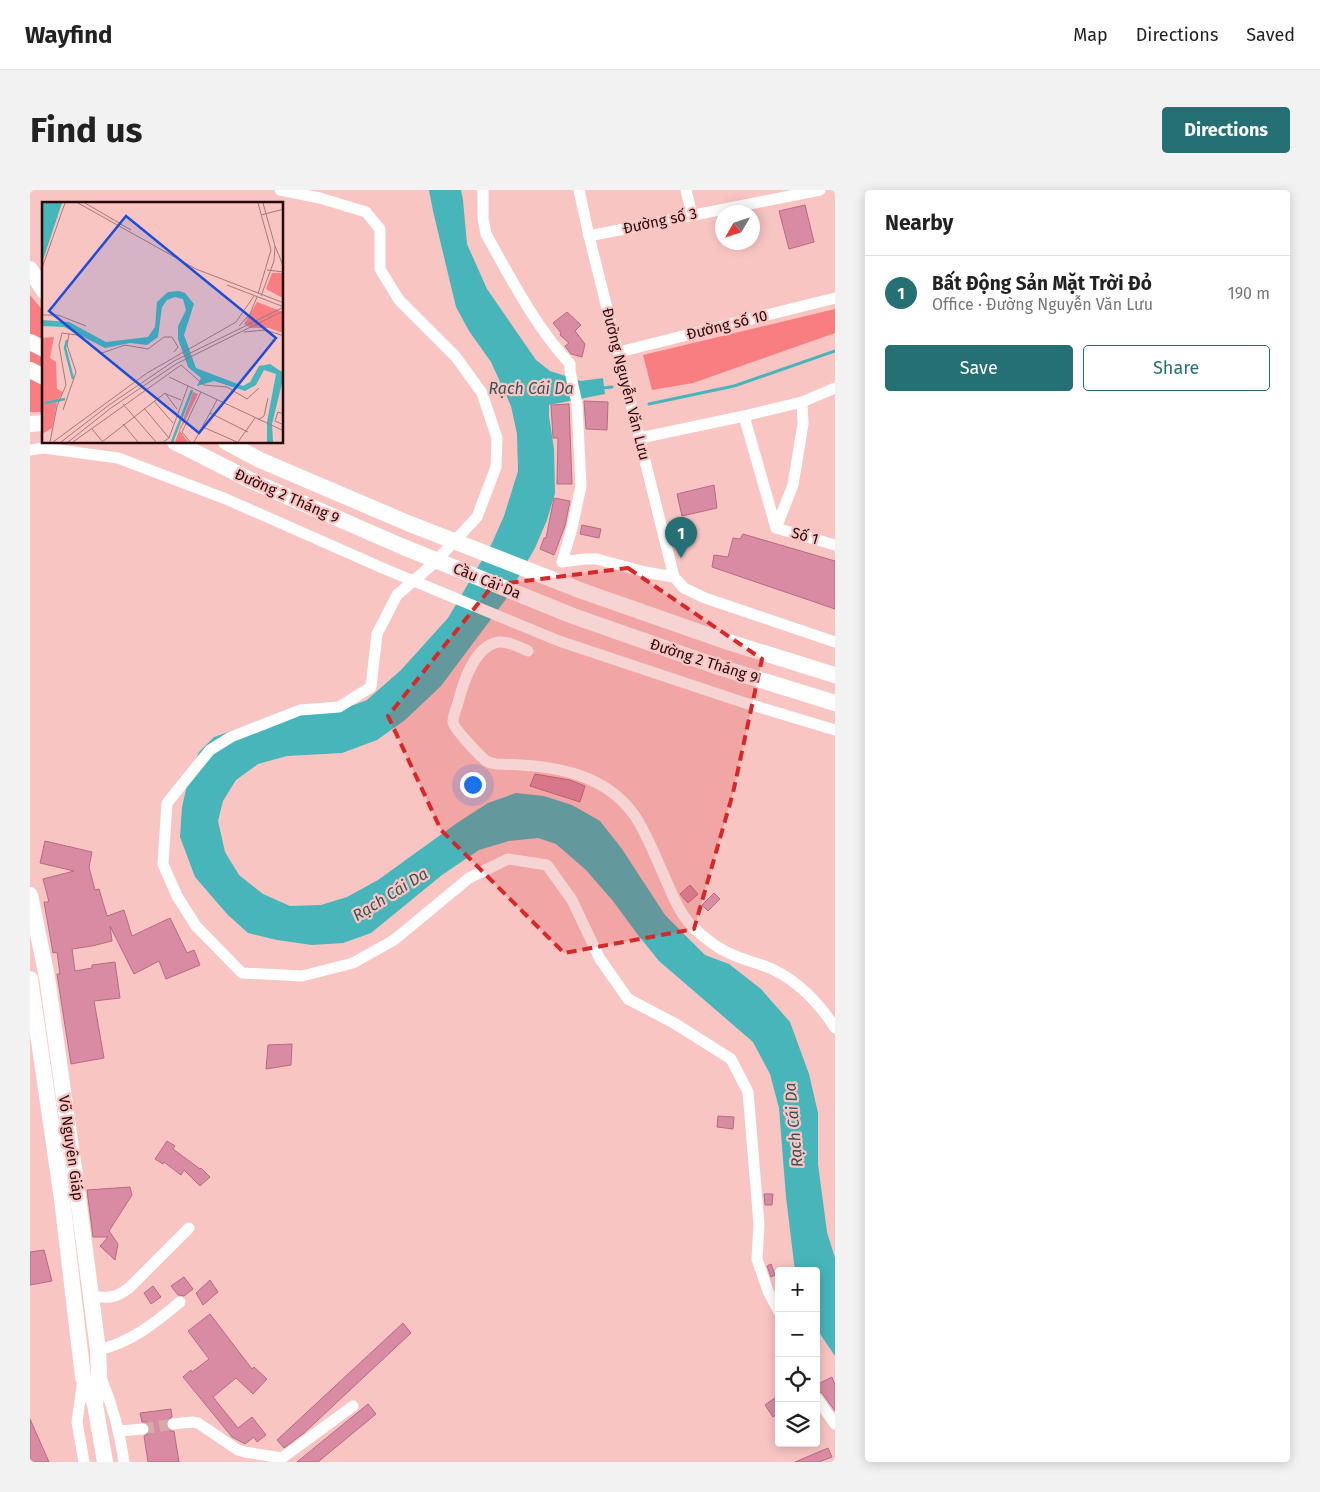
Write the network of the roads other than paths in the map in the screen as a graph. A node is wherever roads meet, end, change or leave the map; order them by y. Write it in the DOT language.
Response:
graph roads {
  1 [pos="280,190"];
  2 [pos="484,190"];
  3 [pos="579,190"];
  4 [pos="686,190"];
  5 [pos="820,190"];
  6 [pos="788,193"];
  7 [pos="692,215"];
  8 [pos="589,236"];
  9 [pos="30,270"];
  10 [pos="42,288"];
  11 [pos="835,298"];
  12 [pos="30,342"];
  13 [pos="42,348"];
  14 [pos="619,352"];
  15 [pos="30,370"];
  16 [pos="42,376"];
  17 [pos="835,388"];
  18 [pos="802,402"];
  19 [pos="744,416"];
  20 [pos="640,438"];
  21 [pos="170,444"];
  22 [pos="178,444"];
  23 [pos="230,444"];
  24 [pos="236,444"];
  25 [pos="30,450"];
  26 [pos="260,460"];
  27 [pos="254,482"];
  28 [pos="410,524"];
  29 [pos="776,528"];
  30 [pos="835,545"];
  31 [pos="401,546"];
  32 [pos="674,577"];
  33 [pos="582,590"];
  34 [pos="573,616"];
  35 [pos="835,642"];
  36 [pos="528,650"];
  37 [pos="835,675"];
  38 [pos="835,703"];
  39 [pos="835,730"];
  40 [pos="30,895"];
  41 [pos="30,979"];
  42 [pos="835,1028"];
  43 [pos="78,1197"];
  44 [pos="62,1199"];
  45 [pos="189,1228"];
  46 [pos="91,1296"];
  47 [pos="180,1302"];
  48 [pos="775,1304"];
  49 [pos="98,1350"];
  50 [pos="99,1373"];
  51 [pos="83,1377"];
  52 [pos="820,1402"];
  53 [pos="95,1404"];
  54 [pos="353,1406"];
  55 [pos="173,1424"];
  56 [pos="835,1424"];
  57 [pos="143,1429"];
  58 [pos="120,1431"];
  59 [pos="104,1456"];
  60 [pos="84,1462"];
  61 [pos="124,1462"];
  1 -- 48 [label="street"];
  2 -- 32 [label="street"];
  3 -- 8 [label="street, Đường Nguyễn Văn Lưu"];
  4 -- 7 [label="street"];
  5 -- 6 [label="street, Đường số 3"];
  6 -- 7 [label="street, Đường số 3"];
  7 -- 8 [label="street, Đường số 3"];
  8 -- 14 [label="street, Đường Nguyễn Văn Lưu"];
  9 -- 10 [label="highway"];
  11 -- 14 [label="street, Đường số 10"];
  12 -- 13 [label="highway"];
  14 -- 20 [label="street, Đường Nguyễn Văn Lưu"];
  15 -- 16 [label="highway"];
  17 -- 18 [label="street"];
  18 -- 19 [label="street"];
  18 -- 29 [label="street"];
  19 -- 20 [label="street"];
  19 -- 29 [label="street"];
  20 -- 32 [label="street, Đường Nguyễn Văn Lưu"];
  21 -- 27 [label="highway"];
  22 -- 27 [label="highway, Đường 2 Tháng 9"];
  23 -- 26 [label="highway, Đường 2 Tháng 9"];
  24 -- 26 [label="highway"];
  25 -- 39 [label="street"];
  26 -- 28 [label="highway, Đường 2 Tháng 9"];
  27 -- 31 [label="highway, Đường 2 Tháng 9"];
  28 -- 33 [label="highway, Cầu Cái Da"];
  29 -- 30 [label="street, Số 1"];
  31 -- 34 [label="highway, Cầu Cái Da"];
  32 -- 35 [label="street"];
  33 -- 37 [label="highway, Đường 2 Tháng 9"];
  34 -- 38 [label="highway, Đường 2 Tháng 9"];
  36 -- 42 [label="street"];
  40 -- 43 [label="highway, Võ Nguyên Giáp"];
  41 -- 44 [label="highway, Võ Nguyên Giáp"];
  43 -- 44 [label="highway"];
  43 -- 46 [label="highway, Võ Nguyên Giáp"];
  44 -- 51 [label="highway, Võ Nguyên Giáp"];
  45 -- 46 [label="street"];
  46 -- 49 [label="highway, Võ Nguyên Giáp"];
  47 -- 49 [label="street"];
  49 -- 50 [label="highway, Võ Nguyên Giáp"];
  50 -- 53 [label="highway, Võ Nguyên Giáp"];
  50 -- 58 [label="street"];
  51 -- 53 [label="highway, Võ Nguyên Giáp"];
  51 -- 60 [label="street"];
  52 -- 56 [label="street"];
  53 -- 59 [label="highway, Võ Nguyên Giáp"];
  54 -- 55 [label="street"];
  57 -- 58 [label="street"];
  58 -- 61 [label="street"];
}
